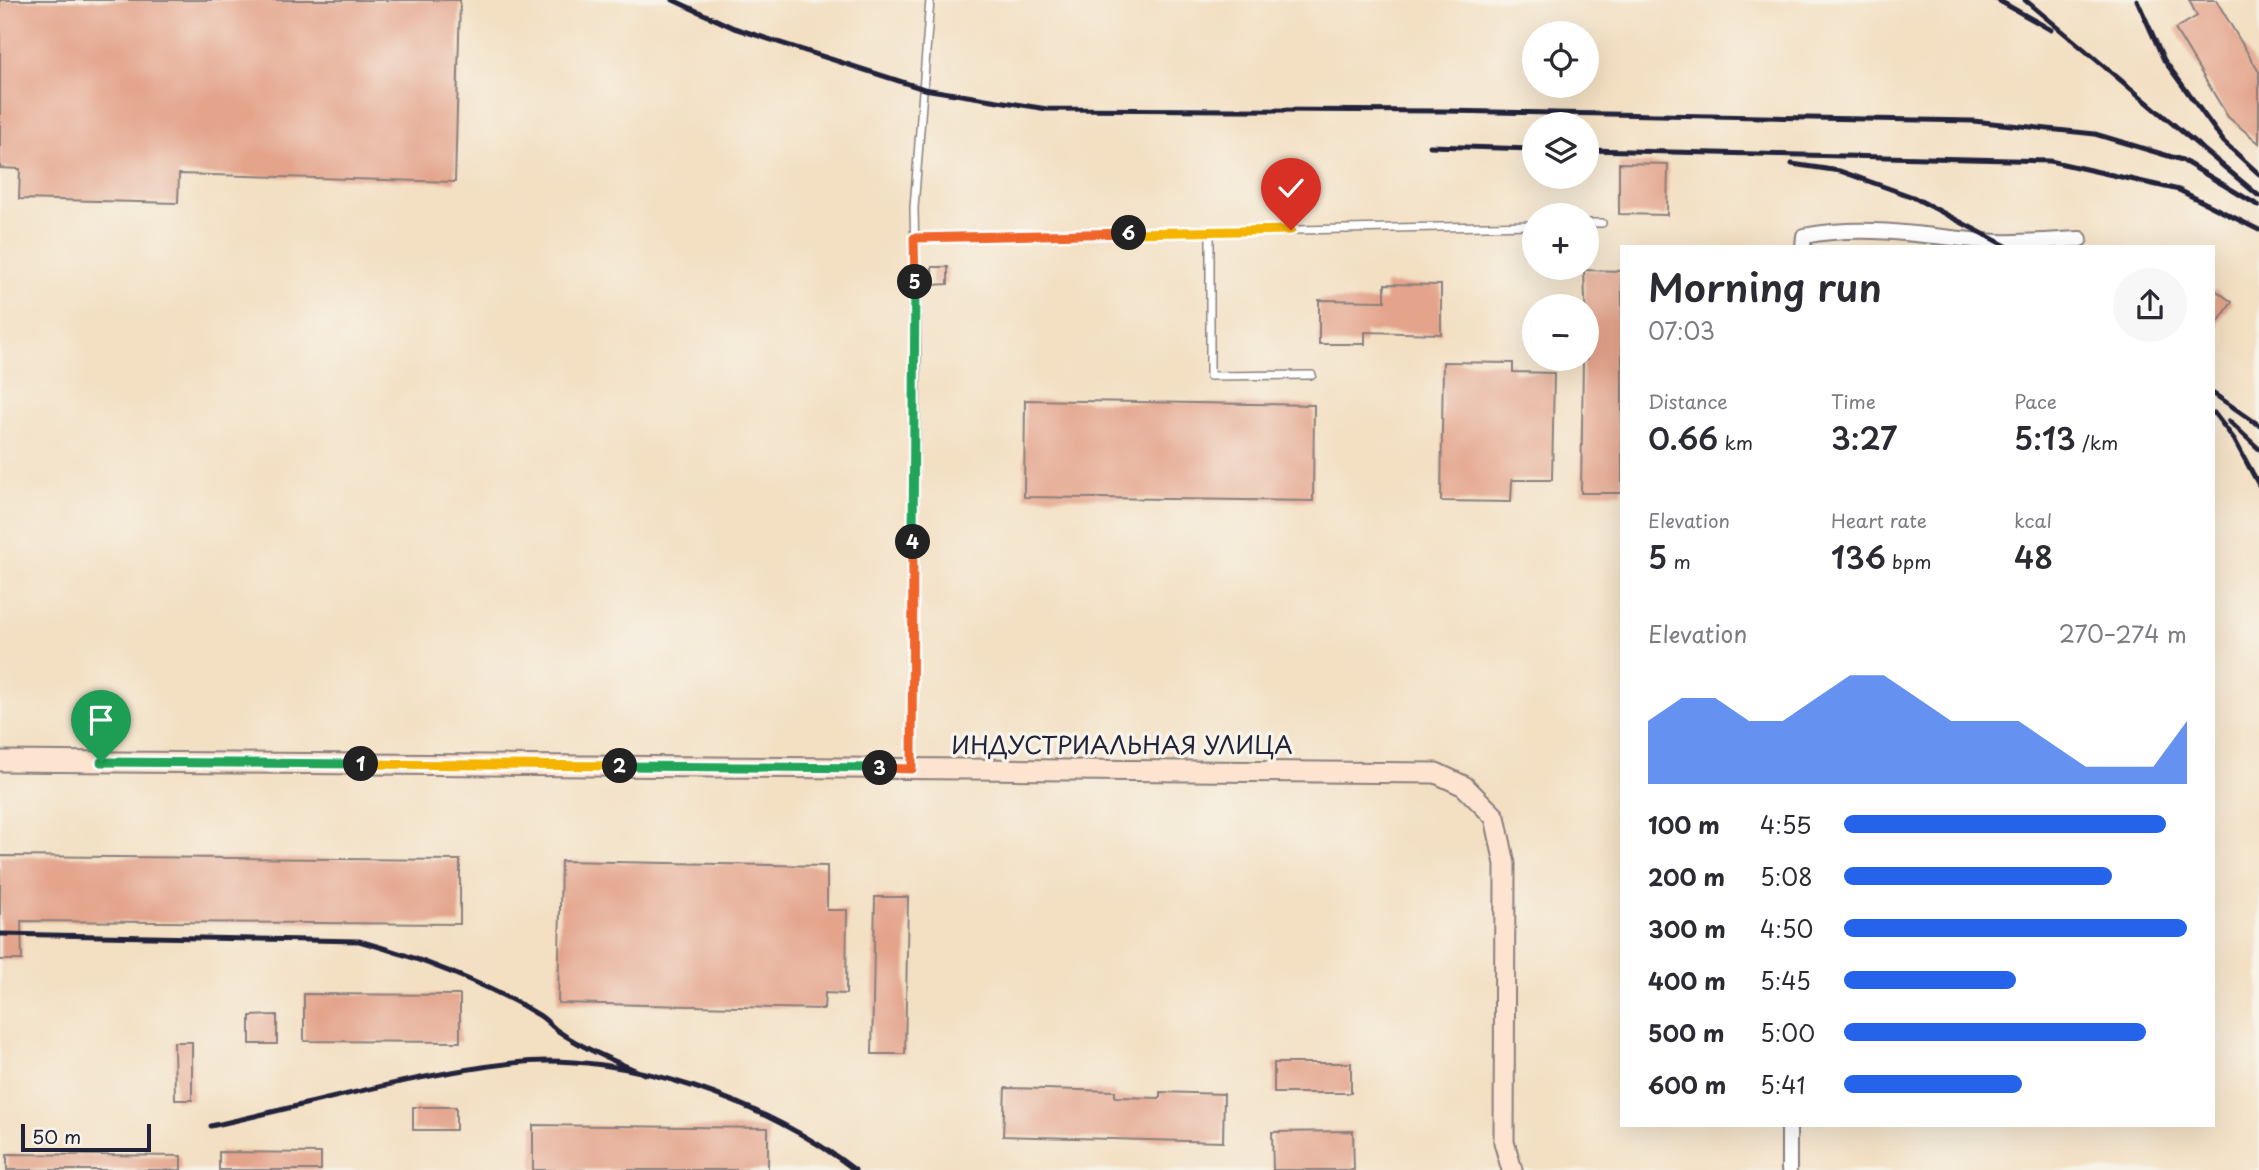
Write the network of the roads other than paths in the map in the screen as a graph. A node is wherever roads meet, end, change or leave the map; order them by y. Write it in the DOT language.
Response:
graph roads {
  1 [pos="930,0"];
  2 [pos="1522,225"];
  3 [pos="1210,232"];
  4 [pos="914,238"];
  5 [pos="2080,239"];
  6 [pos="1804,245"];
  7 [pos="1312,375"];
  8 [pos="0,761"];
  9 [pos="912,769"];
  10 [pos="1789,1127"];
  11 [pos="1513,1170"];
  12 [pos="1789,1170"];
  1 -- 4 [label="lane"];
  2 -- 3 [label="lane"];
  3 -- 4 [label="lane"];
  3 -- 7 [label="lane"];
  4 -- 9 [label="lane"];
  5 -- 6 [label="street"];
  8 -- 9 [label="street, ИНДУСТРИАЛЬНАЯ УЛИЦА"];
  9 -- 11 [label="street, ИНДУСТРИАЛЬНАЯ УЛИЦА"];
  10 -- 12 [label="street"];
}
